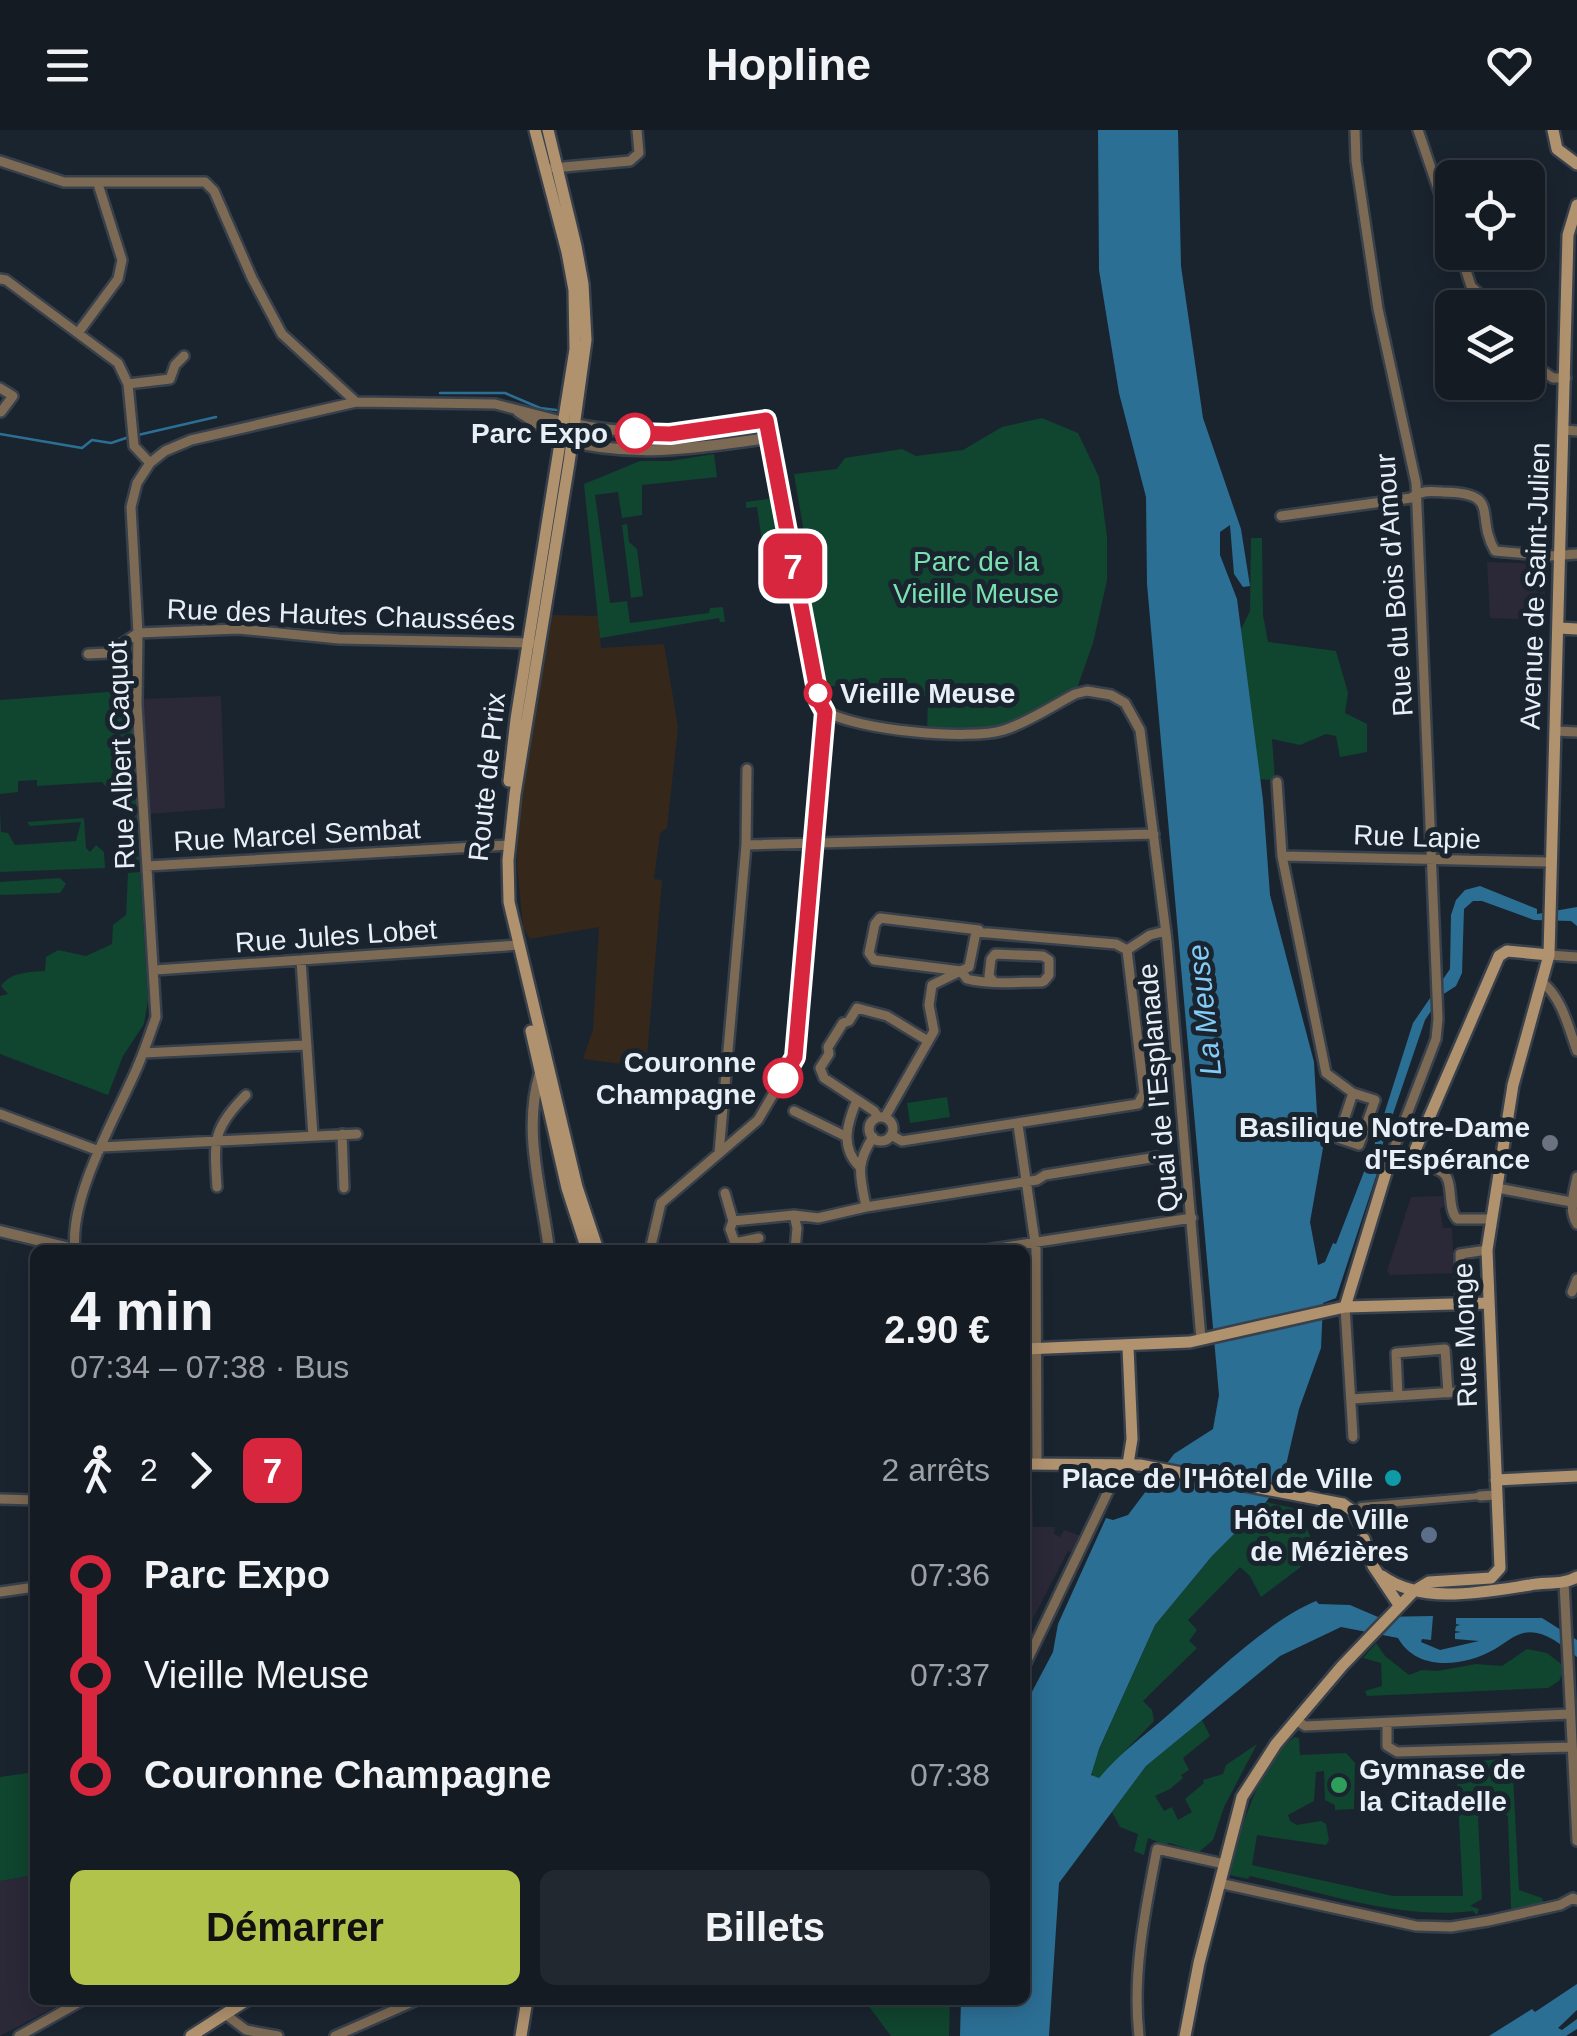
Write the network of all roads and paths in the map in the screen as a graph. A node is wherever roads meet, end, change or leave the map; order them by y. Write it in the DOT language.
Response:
graph roads {
  1 [pos="535,130"];
  2 [pos="548,130"];
  3 [pos="637,130"];
  4 [pos="1355,130"];
  5 [pos="1418,130"];
  6 [pos="1553,130"];
  7 [pos="0,160"];
  8 [pos="1577,164"];
  9 [pos="551,168"];
  10 [pos="1435,180"];
  11 [pos="98,184"];
  12 [pos="1577,205"];
  13 [pos="0,279"];
  14 [pos="78,333"];
  15 [pos="184,356"];
  16 [pos="1545,373"];
  17 [pos="1566,378"];
  18 [pos="128,384"];
  19 [pos="0,388"];
  20 [pos="356,402"];
  21 [pos="512,408"];
  22 [pos="1,412"];
  23 [pos="570,423"];
  24 [pos="1571,431"];
  25 [pos="768,438"];
  26 [pos="567,441"];
  27 [pos="150,464"];
  28 [pos="1417,493"];
  29 [pos="1282,516"];
  30 [pos="1577,554"];
  31 [pos="1561,555"];
  32 [pos="1558,628"];
  33 [pos="1577,629"];
  34 [pos="138,633"];
  35 [pos="534,643"];
  36 [pos="88,654"];
  37 [pos="825,712"];
  38 [pos="1555,731"];
  39 [pos="1577,732"];
  40 [pos="748,769"];
  41 [pos="1277,782"];
  42 [pos="1154,834"];
  43 [pos="812,842"];
  44 [pos="506,845"];
  45 [pos="746,845"];
  46 [pos="1282,856"];
  47 [pos="1432,862"];
  48 [pos="1550,862"];
  49 [pos="147,866"];
  50 [pos="982,930"];
  51 [pos="1166,931"];
  52 [pos="515,946"];
  53 [pos="1127,950"];
  54 [pos="1549,955"];
  55 [pos="1577,957"];
  56 [pos="302,960"];
  57 [pos="155,970"];
  58 [pos="961,971"];
  59 [pos="994,982"];
  60 [pos="1544,983"];
  61 [pos="928,1041"];
  62 [pos="307,1044"];
  63 [pos="1577,1051"];
  64 [pos="143,1053"];
  65 [pos="544,1069"];
  66 [pos="1353,1093"];
  67 [pos="246,1095"];
  68 [pos="857,1100"];
  69 [pos="794,1111"];
  70 [pos="0,1114"];
  71 [pos="882,1118"];
  72 [pos="1018,1124"];
  73 [pos="342,1134"];
  74 [pos="357,1134"];
  75 [pos="891,1135"];
  76 [pos="313,1136"];
  77 [pos="847,1137"];
  78 [pos="874,1137"];
  79 [pos="214,1141"];
  80 [pos="100,1149"];
  81 [pos="719,1153"];
  82 [pos="1392,1156"];
  83 [pos="1157,1157"];
  84 [pos="1410,1162"];
  85 [pos="859,1166"];
  86 [pos="1577,1177"];
  87 [pos="1027,1182"];
  88 [pos="217,1186"];
  89 [pos="344,1188"];
  90 [pos="1497,1188"];
  91 [pos="725,1193"];
  92 [pos="1575,1202"];
  93 [pos="866,1207"];
  94 [pos="794,1215"];
  95 [pos="1192,1218"];
  96 [pos="1492,1220"];
  97 [pos="733,1221"];
  98 [pos="1577,1224"];
  99 [pos="0,1231"];
  100 [pos="759,1238"];
  101 [pos="1036,1242"];
  102 [pos="56,1245"];
  103 [pos="75,1245"];
  104 [pos="548,1245"];
  105 [pos="585,1245"];
  106 [pos="596,1245"];
  107 [pos="651,1245"];
  108 [pos="795,1245"];
  109 [pos="1017,1245"];
  110 [pos="1487,1250"];
  111 [pos="1577,1279"];
  112 [pos="1572,1292"];
  113 [pos="1460,1304"];
  114 [pos="1488,1304"];
  115 [pos="1345,1307"];
  116 [pos="1202,1339"];
  117 [pos="1128,1347"];
  118 [pos="1030,1349"];
  119 [pos="1398,1396"];
  120 [pos="1351,1400"];
  121 [pos="1354,1437"];
  122 [pos="1031,1464"];
  123 [pos="1128,1464"];
  124 [pos="1577,1476"];
  125 [pos="1496,1480"];
  126 [pos="1496,1495"];
  127 [pos="1480,1496"];
  128 [pos="0,1498"];
  129 [pos="30,1500"];
  130 [pos="1354,1508"];
  131 [pos="1360,1524"];
  132 [pos="1364,1540"];
  133 [pos="1382,1576"];
  134 [pos="1571,1580"];
  135 [pos="30,1588"];
  136 [pos="1414,1591"];
  137 [pos="0,1592"];
  138 [pos="1396,1608"];
  139 [pos="1030,1644"];
  140 [pos="1570,1714"];
  141 [pos="1296,1720"];
  142 [pos="1387,1723"];
  143 [pos="1572,1747"];
  144 [pos="1577,1841"];
  145 [pos="1224,1864"];
  146 [pos="1220,1883"];
  147 [pos="1576,1896"];
  148 [pos="74,2005"];
  149 [pos="239,2005"];
  150 [pos="406,2005"];
  151 [pos="526,2005"];
  152 [pos="225,2014"];
  153 [pos="19,2036"];
  154 [pos="191,2036"];
  155 [pos="278,2036"];
  156 [pos="335,2036"];
  157 [pos="521,2036"];
  158 [pos="1140,2036"];
  159 [pos="1185,2036"];
  1 -- 9 [label="main road, Route de Prix"];
  2 -- 9 [label="main road, Route de Prix"];
  3 -- 9 [label="street"];
  4 -- 28 [label="street, Rue du Bois d'Amour"];
  5 -- 10 [label="street"];
  6 -- 8 [label="main road"];
  7 -- 11 [label="street"];
  9 -- 23 [label="main road, Route de Prix"];
  11 -- 14 [label="street"];
  11 -- 20 [label="street"];
  12 -- 17 [label="main road, Avenue de Saint-Julien"];
  13 -- 14 [label="street"];
  14 -- 18 [label="street"];
  15 -- 18 [label="street"];
  16 -- 17 [label="street"];
  17 -- 24 [label="main road, Avenue de Saint-Julien"];
  18 -- 27 [label="street"];
  19 -- 22 [label="street"];
  20 -- 21 [label="street"];
  20 -- 27 [label="street"];
  21 -- 23 [label="street"];
  21 -- 26 [label="street"];
  23 -- 25 [label="street"];
  23 -- 26 [label="main road, Route de Prix"];
  24 -- 31 [label="main road, Avenue de Saint-Julien"];
  25 -- 26 [label="street"];
  25 -- 37 [label="street"];
  26 -- 35 [label="main road, Route de Prix"];
  27 -- 34 [label="street, Rue Albert Caquot"];
  28 -- 29 [label="street"];
  28 -- 31 [label="street"];
  28 -- 47 [label="street, Rue du Bois d'Amour"];
  30 -- 31 [label="street"];
  31 -- 32 [label="main road, Avenue de Saint-Julien"];
  32 -- 33 [label="main road"];
  32 -- 38 [label="main road, Avenue de Saint-Julien"];
  34 -- 35 [label="street, Rue des Hautes Chaussées"];
  34 -- 36 [label="street, Rue des Hautes Chaussées"];
  34 -- 49 [label="street, Rue Albert Caquot"];
  35 -- 44 [label="main road, Route de Prix"];
  37 -- 42 [label="street, Quai de l'Esplanade"];
  37 -- 43 [label="street"];
  38 -- 39 [label="street"];
  38 -- 48 [label="main road, Avenue de Saint-Julien"];
  40 -- 45 [label="street"];
  41 -- 46 [label="street"];
  42 -- 43 [label="street"];
  42 -- 51 [label="street, Quai de l'Esplanade"];
  43 -- 45 [label="street"];
  43 -- 81 [label="street"];
  44 -- 49 [label="street, Rue Marcel Sembat"];
  44 -- 52 [label="main road, Route de Prix"];
  45 -- 81 [label="street"];
  46 -- 47 [label="street, Rue Lapie"];
  46 -- 66 [label="street"];
  47 -- 48 [label="street, Rue Lapie"];
  47 -- 82 [label="street, Rue du Bois d'Amour"];
  48 -- 54 [label="main road, Avenue de Saint-Julien"];
  49 -- 57 [label="street, Rue Albert Caquot"];
  50 -- 53 [label="street"];
  50 -- 58 [label="street"];
  50 -- 58 [label="street"];
  51 -- 53 [label="street"];
  51 -- 95 [label="street, Quai de l'Esplanade"];
  52 -- 56 [label="street, Rue Jules Lobet"];
  52 -- 65 [label="main road, Route de Prix"];
  53 -- 72 [label="street"];
  54 -- 55 [label="street"];
  54 -- 60 [label="main road, Avenue de Saint-Julien"];
  54 -- 84 [label="main road"];
  56 -- 57 [label="street, Rue Jules Lobet"];
  56 -- 62 [label="street"];
  57 -- 64 [label="street, Rue Albert Caquot"];
  58 -- 59 [label="street"];
  58 -- 61 [label="street"];
  59 -- 59 [label="street"];
  60 -- 63 [label="street"];
  60 -- 90 [label="main road, Rue Monge"];
  61 -- 68 [label="street"];
  61 -- 71 [label="street"];
  62 -- 64 [label="street"];
  62 -- 76 [label="street"];
  64 -- 80 [label="street, Rue Albert Caquot"];
  65 -- 104 [label="street"];
  65 -- 105 [label="main road, Route de Prix"];
  65 -- 106 [label="main road, Route de Prix"];
  66 -- 66 [label="street"];
  67 -- 79 [label="street"];
  68 -- 71 [label="street"];
  68 -- 77 [label="street"];
  69 -- 77 [label="street"];
  70 -- 80 [label="street"];
  71 -- 75 [label="street"];
  71 -- 78 [label="street"];
  72 -- 75 [label="street"];
  72 -- 87 [label="street"];
  73 -- 74 [label="street"];
  73 -- 76 [label="street"];
  73 -- 89 [label="street"];
  75 -- 78 [label="street"];
  76 -- 79 [label="street"];
  77 -- 85 [label="street"];
  78 -- 85 [label="street"];
  79 -- 80 [label="street"];
  79 -- 88 [label="street"];
  80 -- 103 [label="street, Rue Albert Caquot"];
  81 -- 107 [label="street"];
  82 -- 84 [label="main road"];
  82 -- 115 [label="main road"];
  83 -- 87 [label="street"];
  84 -- 96 [label="street"];
  85 -- 93 [label="street"];
  86 -- 92 [label="street"];
  87 -- 93 [label="street"];
  87 -- 101 [label="street"];
  90 -- 92 [label="street"];
  90 -- 96 [label="main road, Rue Monge"];
  91 -- 97 [label="street"];
  92 -- 98 [label="street"];
  93 -- 94 [label="street"];
  94 -- 97 [label="street"];
  94 -- 108 [label="street"];
  95 -- 101 [label="street"];
  95 -- 116 [label="street, Quai de l'Esplanade"];
  96 -- 110 [label="main road, Rue Monge"];
  97 -- 100 [label="street"];
  99 -- 102 [label="street"];
  101 -- 109 [label="street"];
  101 -- 118 [label="street"];
  110 -- 113 [label="street"];
  110 -- 114 [label="main road, Rue Monge"];
  111 -- 112 [label="street"];
  113 -- 114 [label="main road"];
  113 -- 115 [label="main road"];
  114 -- 125 [label="main road, Rue Monge"];
  115 -- 116 [label="main road"];
  115 -- 120 [label="street"];
  116 -- 117 [label="main road"];
  117 -- 118 [label="main road"];
  117 -- 123 [label="main road"];
  118 -- 122 [label="street"];
  119 -- 119 [label="street"];
  119 -- 120 [label="street"];
  120 -- 121 [label="street"];
  122 -- 123 [label="main road"];
  123 -- 130 [label="main road"];
  123 -- 139 [label="street"];
  124 -- 125 [label="main road"];
  125 -- 126 [label="main road, Rue Monge"];
  126 -- 127 [label="street"];
  126 -- 136 [label="main road, Rue Monge"];
  127 -- 130 [label="street"];
  128 -- 129 [label="street"];
  130 -- 131 [label="main road"];
  132 -- 133 [label="main road"];
  133 -- 136 [label="main road"];
  133 -- 138 [label="main road"];
  134 -- 136 [label="main road"];
  134 -- 140 [label="street"];
  135 -- 137 [label="street"];
  136 -- 138 [label="main road"];
  138 -- 141 [label="main road"];
  140 -- 142 [label="street"];
  140 -- 143 [label="street"];
  141 -- 142 [label="street"];
  141 -- 145 [label="main road"];
  142 -- 143 [label="street"];
  143 -- 144 [label="street"];
  145 -- 146 [label="main road"];
  145 -- 158 [label="street"];
  146 -- 147 [label="street"];
  146 -- 159 [label="main road"];
  148 -- 153 [label="street"];
  149 -- 152 [label="main road"];
  150 -- 156 [label="street"];
  151 -- 157 [label="main road"];
  152 -- 154 [label="main road"];
  152 -- 155 [label="street"];
}
